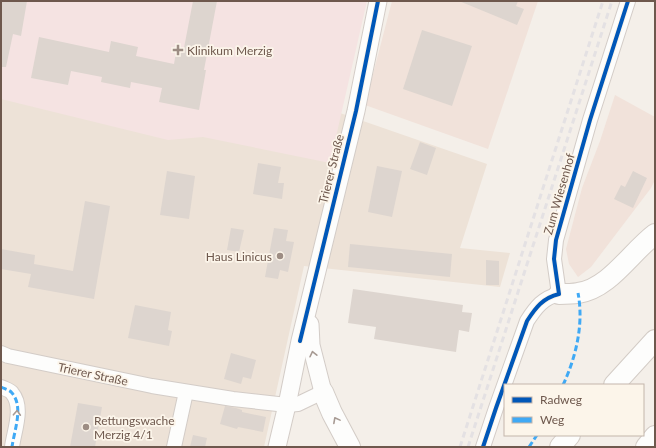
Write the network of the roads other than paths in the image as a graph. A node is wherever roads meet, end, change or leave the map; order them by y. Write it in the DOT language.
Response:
graph roads {
  1 [pos="378,1"];
  2 [pos="628,1"];
  3 [pos="655,234"];
  4 [pos="312,291"];
  5 [pos="559,294"];
  6 [pos="655,340"];
  7 [pos="1,353"];
  8 [pos="504,384"];
  9 [pos="615,384"];
  10 [pos="504,385"];
  11 [pos="1,387"];
  12 [pos="186,392"];
  13 [pos="323,392"];
  14 [pos="287,405"];
  15 [pos="569,436"];
  16 [pos="655,436"];
  17 [pos="12,447"];
  18 [pos="174,447"];
  19 [pos="277,447"];
  20 [pos="350,447"];
  21 [pos="483,447"];
  22 [pos="560,447"];
  23 [pos="646,447"];
  1 -- 4 [label="street, Trierer Straße"];
  2 -- 5 [label="street, Zum Wiesenhof"];
  3 -- 5 [label="main road"];
  13 -- 4 [label="street, Trierer Straße, one-way"];
  4 -- 14 [label="street, Trierer Straße"];
  5 -- 8 [label="street"];
  6 -- 9 [label="main road"];
  7 -- 12 [label="street, Trierer Straße"];
  10 -- 21 [label="street"];
  17 -- 11 [label="street, one-way"];
  12 -- 14 [label="street, Trierer Straße"];
  12 -- 18 [label="street"];
  13 -- 14 [label="street, Trierer Straße"];
  20 -- 13 [label="main road, one-way"];
  14 -- 19 [label="street, Trierer Straße"];
  15 -- 22 [label="main road"];
  16 -- 23 [label="main road"];
}
